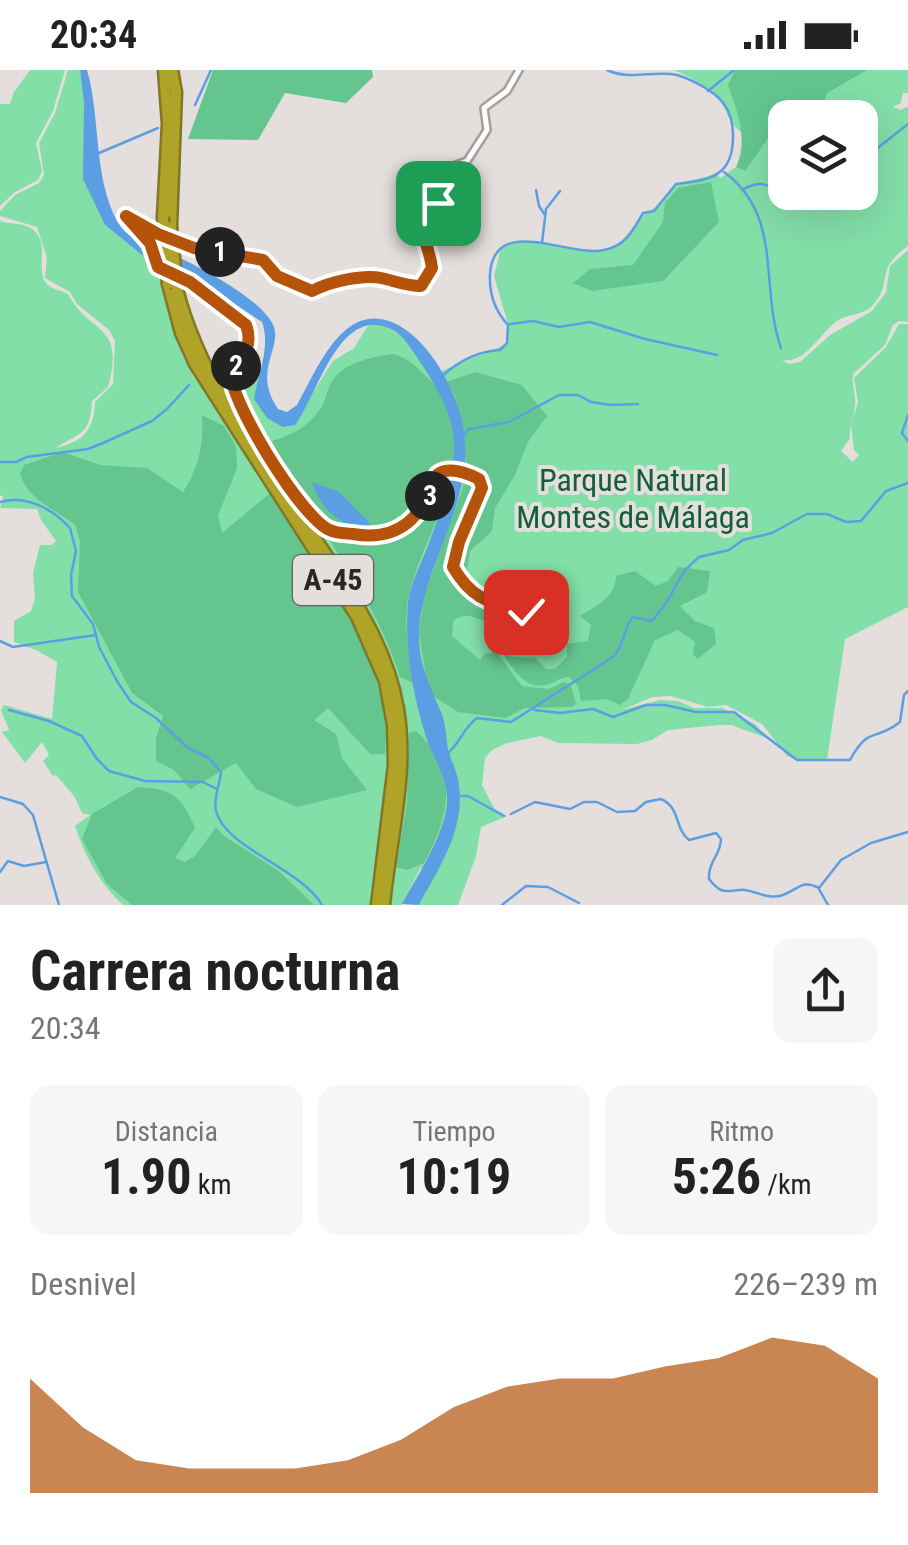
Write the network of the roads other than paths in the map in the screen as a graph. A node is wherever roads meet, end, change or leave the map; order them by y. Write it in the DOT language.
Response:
graph roads {
  1 [pos="168,70"];
  2 [pos="519,70"];
  3 [pos="173,286"];
  4 [pos="552,616"];
  5 [pos="376,905"];
  6 [pos="384,905"];
  1 -- 3 [label="highway, A-45, bridge"];
  1 -- 3 [label="highway, A-45, bridge"];
  2 -- 4 [label="street"];
  3 -- 5 [label="highway, A-45"];
  3 -- 6 [label="highway, A-45"];
}
